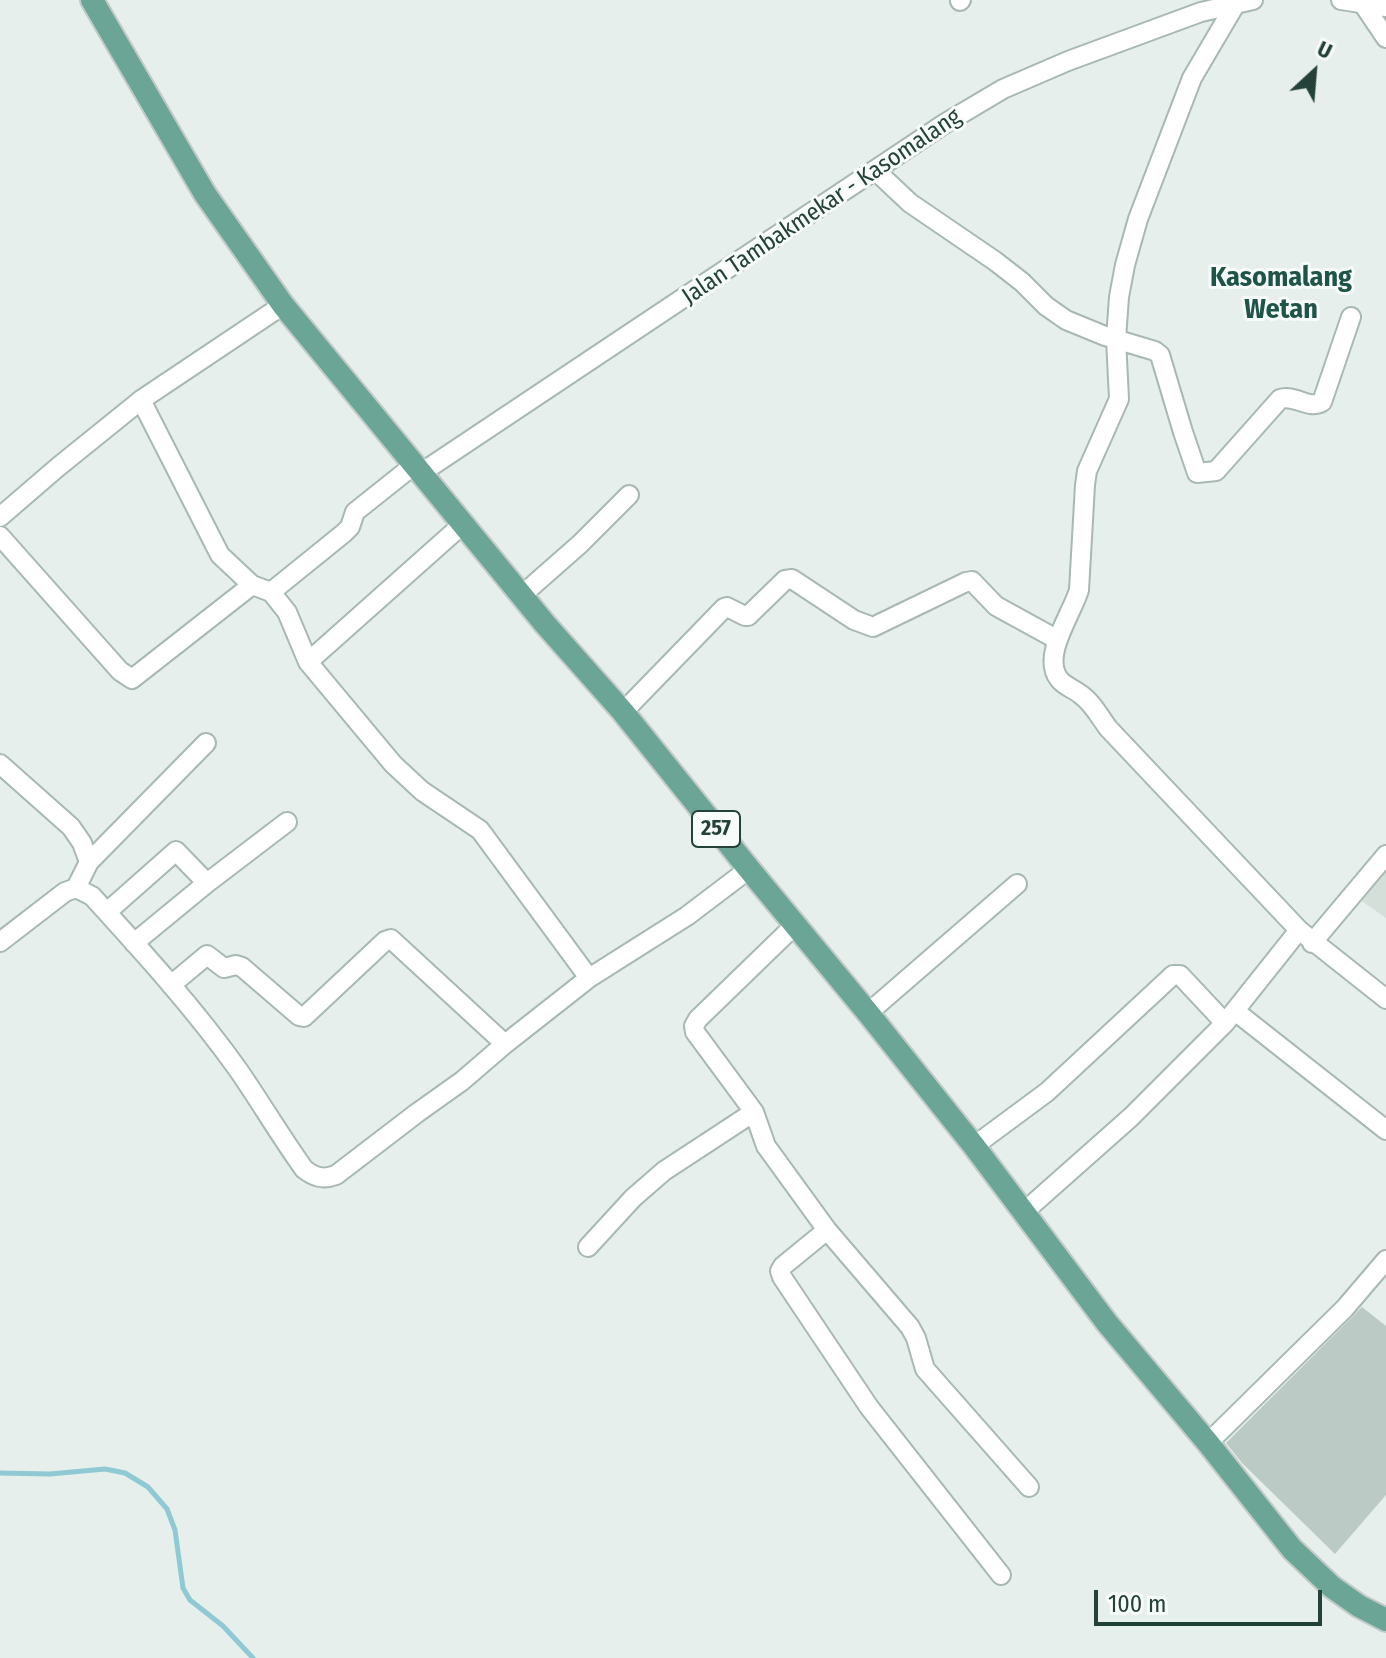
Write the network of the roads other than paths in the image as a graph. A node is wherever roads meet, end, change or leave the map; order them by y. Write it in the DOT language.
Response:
graph roads {
  1 [pos="92,0"];
  2 [pos="1341,0"];
  3 [pos="1244,3"];
  4 [pos="1363,4"];
  5 [pos="1208,7"];
  6 [pos="1386,7"];
  7 [pos="1217,34"];
  8 [pos="1386,38"];
  9 [pos="876,171"];
  10 [pos="283,305"];
  11 [pos="1351,317"];
  12 [pos="1116,339"];
  13 [pos="141,400"];
  14 [pos="418,469"];
  15 [pos="629,495"];
  16 [pos="0,517"];
  17 [pos="463,524"];
  18 [pos="0,536"];
  19 [pos="252,585"];
  20 [pos="271,592"];
  21 [pos="522,595"];
  22 [pos="1058,640"];
  23 [pos="308,662"];
  24 [pos="623,712"];
  25 [pos="206,743"];
  26 [pos="0,764"];
  27 [pos="287,822"];
  28 [pos="1386,855"];
  29 [pos="89,862"];
  30 [pos="749,869"];
  31 [pos="207,883"];
  32 [pos="1017,884"];
  33 [pos="76,888"];
  34 [pos="107,912"];
  35 [pos="795,925"];
  36 [pos="1306,936"];
  37 [pos="0,942"];
  38 [pos="134,943"];
  39 [pos="589,978"];
  40 [pos="171,985"];
  41 [pos="1386,999"];
  42 [pos="868,1013"];
  43 [pos="1230,1017"];
  44 [pos="505,1044"];
  45 [pos="754,1112"];
  46 [pos="1386,1130"];
  47 [pos="974,1146"];
  48 [pos="1025,1211"];
  49 [pos="827,1230"];
  50 [pos="588,1247"];
  51 [pos="1386,1260"];
  52 [pos="1208,1443"];
  53 [pos="1029,1487"];
  54 [pos="1001,1575"];
  55 [pos="1386,1620"];
  1 -- 10 [label="main road, 257"];
  2 -- 4 [label="street"];
  3 -- 5 [label="street, Jalan Tambakmekar - Kasomalang"];
  3 -- 7 [label="street"];
  4 -- 6 [label="street"];
  4 -- 8 [label="street"];
  5 -- 7 [label="street"];
  5 -- 9 [label="street, Jalan Tambakmekar - Kasomalang"];
  7 -- 12 [label="street"];
  9 -- 12 [label="street"];
  9 -- 14 [label="street, Jalan Tambakmekar - Kasomalang"];
  10 -- 13 [label="street"];
  10 -- 14 [label="main road, 257"];
  11 -- 12 [label="street"];
  12 -- 22 [label="street"];
  13 -- 16 [label="street"];
  13 -- 19 [label="street"];
  14 -- 17 [label="main road, 257"];
  14 -- 20 [label="street, Jalan Tambakmekar - Kasomalang"];
  15 -- 21 [label="street"];
  17 -- 21 [label="main road, 257"];
  17 -- 23 [label="street"];
  18 -- 19 [label="street"];
  19 -- 20 [label="street"];
  20 -- 23 [label="street"];
  21 -- 24 [label="main road, 257"];
  22 -- 24 [label="street"];
  22 -- 36 [label="street"];
  23 -- 39 [label="street"];
  24 -- 30 [label="main road, 257"];
  25 -- 29 [label="street"];
  26 -- 29 [label="street"];
  27 -- 31 [label="street"];
  28 -- 36 [label="street"];
  29 -- 33 [label="street"];
  30 -- 35 [label="main road, 257"];
  30 -- 39 [label="street"];
  31 -- 34 [label="street"];
  31 -- 38 [label="street"];
  32 -- 42 [label="street"];
  33 -- 34 [label="street"];
  33 -- 37 [label="street"];
  34 -- 38 [label="street"];
  35 -- 42 [label="main road, 257"];
  35 -- 45 [label="street"];
  36 -- 41 [label="street"];
  36 -- 43 [label="street"];
  38 -- 40 [label="street"];
  39 -- 44 [label="street"];
  40 -- 44 [label="street"];
  40 -- 44 [label="street"];
  42 -- 47 [label="main road, 257"];
  43 -- 46 [label="street"];
  43 -- 47 [label="street"];
  43 -- 48 [label="street"];
  45 -- 49 [label="street"];
  45 -- 50 [label="street"];
  47 -- 48 [label="main road, 257"];
  48 -- 52 [label="main road, 257"];
  49 -- 53 [label="street"];
  49 -- 54 [label="street"];
  51 -- 52 [label="street"];
  52 -- 55 [label="main road, 257"];
}
